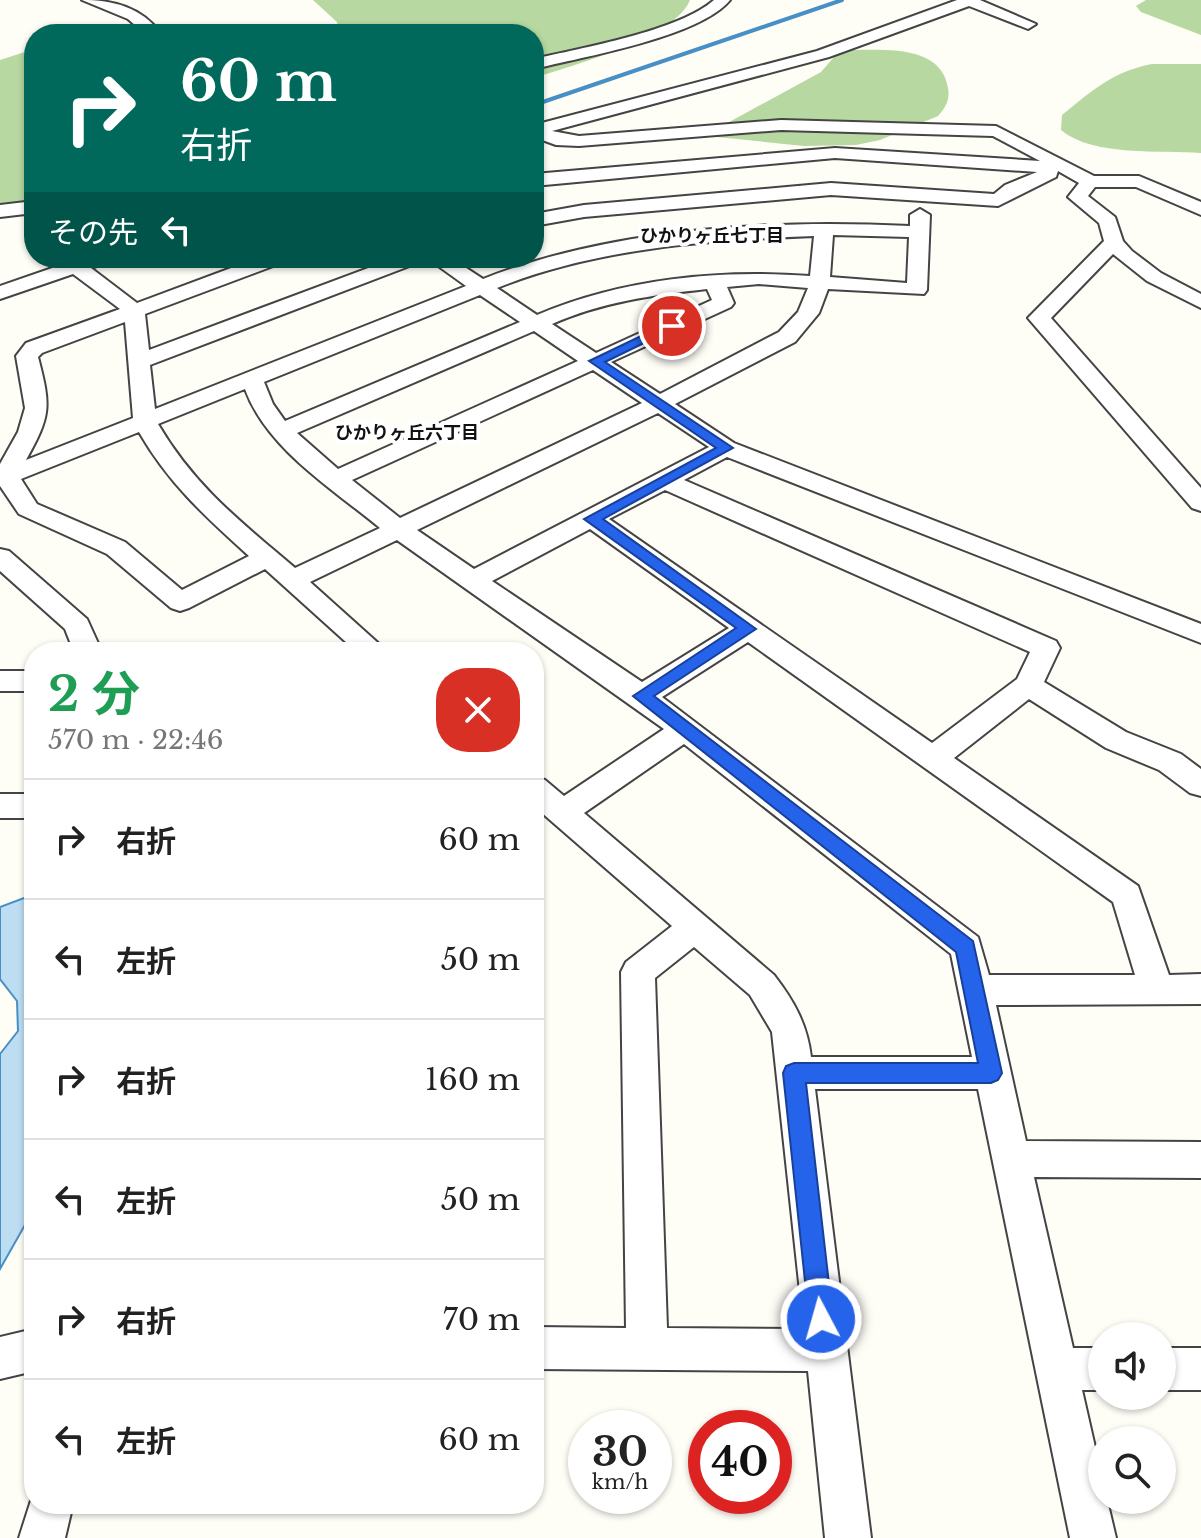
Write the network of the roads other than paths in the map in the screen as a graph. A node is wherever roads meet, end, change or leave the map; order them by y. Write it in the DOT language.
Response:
graph roads {
  1 [pos="89,0"];
  2 [pos="723,0"];
  3 [pos="969,0"];
  4 [pos="146,24"];
  5 [pos="1028,24"];
  6 [pos="544,61"];
  7 [pos="929,127"];
  8 [pos="544,129"];
  9 [pos="544,135"];
  10 [pos="927,158"];
  11 [pos="690,164"];
  12 [pos="544,179"];
  13 [pos="1090,181"];
  14 [pos="921,193"];
  15 [pos="709,199"];
  16 [pos="24,208"];
  17 [pos="1201,209"];
  18 [pos="0,211"];
  19 [pos="544,218"];
  20 [pos="824,228"];
  21 [pos="920,232"];
  22 [pos="731,237"];
  23 [pos="1114,242"];
  24 [pos="544,264"];
  25 [pos="56,268"];
  26 [pos="77,268"];
  27 [pos="250,268"];
  28 [pos="387,268"];
  29 [pos="452,268"];
  30 [pos="529,268"];
  31 [pos="714,282"];
  32 [pos="818,283"];
  33 [pos="479,286"];
  34 [pos="0,293"];
  35 [pos="1201,302"];
  36 [pos="134,310"];
  37 [pos="535,323"];
  38 [pos="141,361"];
  39 [pos="595,361"];
  40 [pos="251,377"];
  41 [pos="659,404"];
  42 [pos="145,421"];
  43 [pos="281,431"];
  44 [pos="726,448"];
  45 [pos="2,478"];
  46 [pos="335,479"];
  47 [pos="666,481"];
  48 [pos="1201,503"];
  49 [pos="592,519"];
  50 [pos="398,529"];
  51 [pos="268,557"];
  52 [pos="6,569"];
  53 [pos="294,579"];
  54 [pos="473,580"];
  55 [pos="748,629"];
  56 [pos="1201,634"];
  57 [pos="84,642"];
  58 [pos="363,642"];
  59 [pos="0,681"];
  60 [pos="24,681"];
  61 [pos="1028,685"];
  62 [pos="642,696"];
  63 [pos="684,730"];
  64 [pos="932,759"];
  65 [pos="1201,785"];
  66 [pos="544,796"];
  67 [pos="0,806"];
  68 [pos="24,806"];
  69 [pos="563,812"];
  70 [pos="695,927"];
  71 [pos="1156,989"];
  72 [pos="1201,989"];
  73 [pos="975,990"];
  74 [pos="794,1073"];
  75 [pos="991,1073"];
  76 [pos="1011,1159"];
  77 [pos="1201,1160"];
  78 [pos="544,1348"];
  79 [pos="647,1349"];
  80 [pos="824,1350"];
  81 [pos="24,1352"];
  82 [pos="0,1358"];
  83 [pos="1057,1369"];
  84 [pos="1088,1369"];
  85 [pos="1176,1369"];
  86 [pos="1201,1369"];
  87 [pos="48,1514"];
  88 [pos="42,1538"];
  89 [pos="848,1538"];
  90 [pos="1093,1538"];
  1 -- 4 [label="street"];
  2 -- 6 [label="street"];
  3 -- 5 [label="street"];
  3 -- 8 [label="street"];
  7 -- 9 [label="street"];
  7 -- 10 [label="street"];
  7 -- 13 [label="street"];
  10 -- 11 [label="street"];
  10 -- 14 [label="street"];
  11 -- 12 [label="street"];
  11 -- 15 [label="street"];
  13 -- 17 [label="street"];
  13 -- 23 [label="street"];
  14 -- 15 [label="street"];
  14 -- 21 [label="street"];
  15 -- 19 [label="street"];
  15 -- 22 [label="street"];
  16 -- 18 [label="street"];
  20 -- 21 [label="street"];
  20 -- 22 [label="street"];
  20 -- 32 [label="street"];
  21 -- 32 [label="street"];
  22 -- 24 [label="street"];
  23 -- 35 [label="street"];
  23 -- 48 [label="street"];
  25 -- 34 [label="street"];
  26 -- 36 [label="street"];
  27 -- 36 [label="street"];
  28 -- 38 [label="street"];
  29 -- 33 [label="street"];
  30 -- 33 [label="street"];
  31 -- 32 [label="street"];
  31 -- 37 [label="street"];
  31 -- 39 [label="street"];
  32 -- 41 [label="street"];
  33 -- 37 [label="street"];
  33 -- 40 [label="street"];
  36 -- 38 [label="street"];
  36 -- 45 [label="street"];
  37 -- 39 [label="street"];
  37 -- 43 [label="street"];
  38 -- 42 [label="street"];
  39 -- 41 [label="street"];
  39 -- 46 [label="street"];
  40 -- 42 [label="street"];
  40 -- 43 [label="street"];
  41 -- 44 [label="street"];
  41 -- 50 [label="street"];
  42 -- 45 [label="street"];
  42 -- 51 [label="street"];
  43 -- 46 [label="street"];
  44 -- 47 [label="street"];
  44 -- 56 [label="street"];
  45 -- 51 [label="street"];
  46 -- 50 [label="street"];
  47 -- 49 [label="street"];
  47 -- 61 [label="street"];
  49 -- 54 [label="street"];
  49 -- 55 [label="street"];
  50 -- 53 [label="street"];
  50 -- 54 [label="street"];
  51 -- 53 [label="street"];
  52 -- 57 [label="street"];
  53 -- 58 [label="street"];
  54 -- 62 [label="street"];
  55 -- 62 [label="street"];
  55 -- 64 [label="street"];
  59 -- 60 [label="street"];
  61 -- 64 [label="street"];
  61 -- 65 [label="street"];
  62 -- 63 [label="street"];
  63 -- 69 [label="street"];
  63 -- 73 [label="street"];
  64 -- 71 [label="street"];
  66 -- 69 [label="street"];
  67 -- 68 [label="street"];
  69 -- 70 [label="street"];
  70 -- 74 [label="street"];
  70 -- 79 [label="street"];
  71 -- 72 [label="street"];
  71 -- 73 [label="street"];
  73 -- 75 [label="street"];
  74 -- 75 [label="street"];
  74 -- 80 [label="street"];
  75 -- 76 [label="street"];
  76 -- 77 [label="street"];
  76 -- 83 [label="street"];
  78 -- 79 [label="street"];
  79 -- 80 [label="street"];
  80 -- 89 [label="street"];
  81 -- 82 [label="street"];
  83 -- 84 [label="street"];
  83 -- 90 [label="street"];
  85 -- 86 [label="street"];
  87 -- 88 [label="street"];
}
